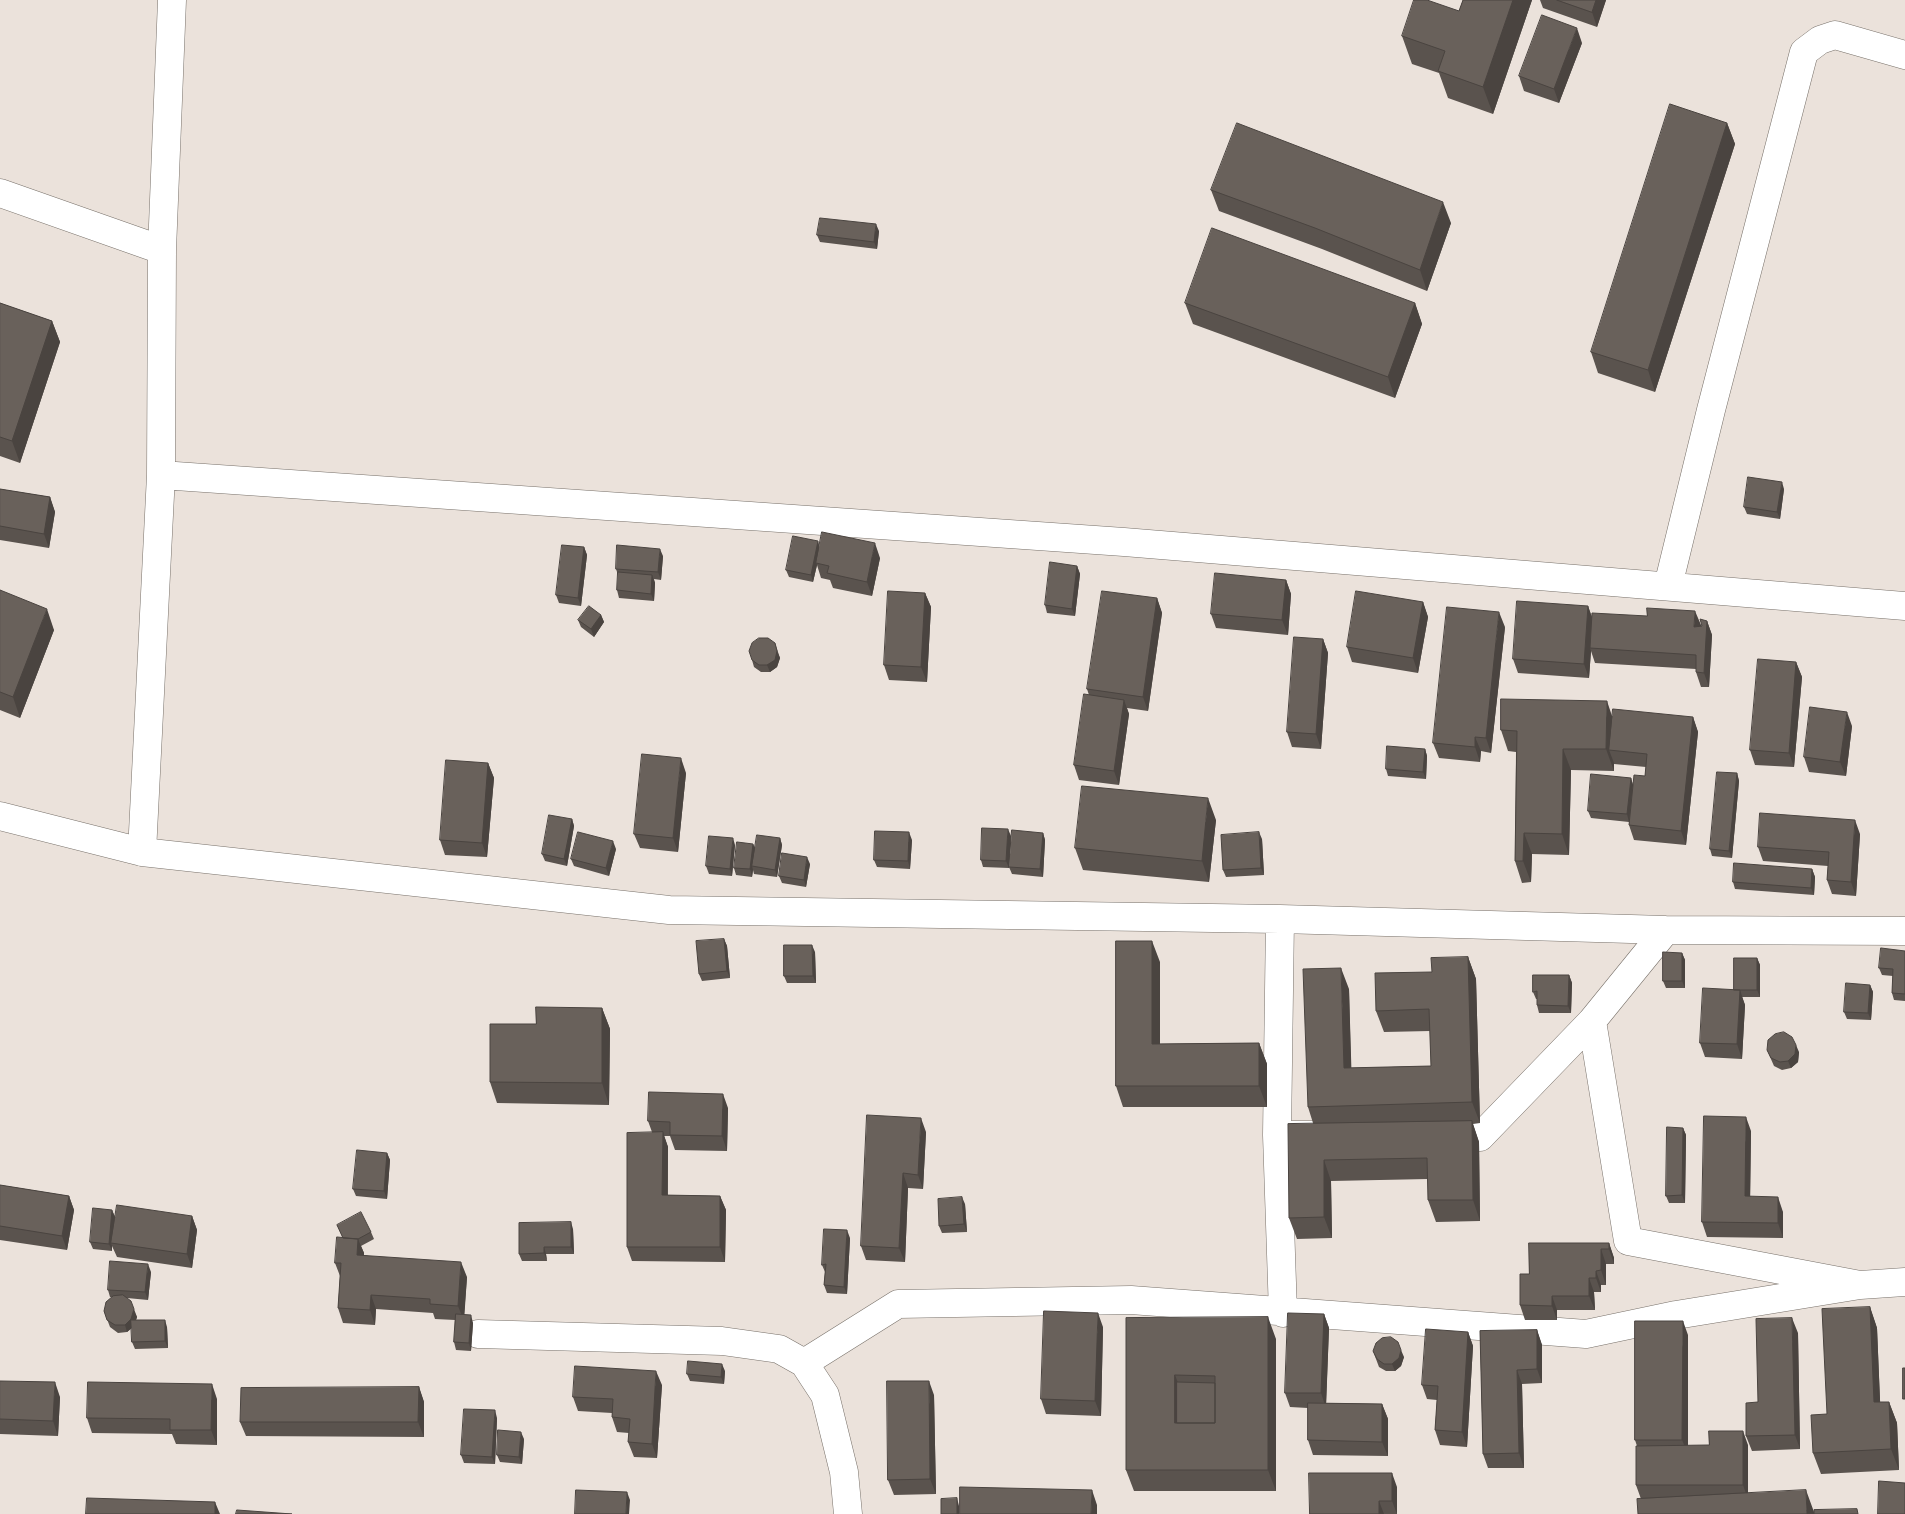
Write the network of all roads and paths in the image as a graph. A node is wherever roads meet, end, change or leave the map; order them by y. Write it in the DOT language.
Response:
graph roads {
  1 [pos="172,0"];
  2 [pos="1905,55"];
  3 [pos="0,192"];
  4 [pos="162,250"];
  5 [pos="161,475"];
  6 [pos="1668,586"];
  7 [pos="1905,606"];
  8 [pos="0,816"];
  9 [pos="142,852"];
  10 [pos="1280,919"];
  11 [pos="1666,930"];
  12 [pos="1905,932"];
  13 [pos="1592,1021"];
  14 [pos="1277,1135"];
  15 [pos="1345,1135"];
  16 [pos="1412,1136"];
  17 [pos="1905,1282"];
  18 [pos="1860,1285"];
  19 [pos="1282,1313"];
  20 [pos="478,1334"];
  21 [pos="804,1363"];
  22 [pos="848,1514"];
  1 -- 4 [label="street"];
  2 -- 6 [label="street"];
  3 -- 4 [label="street"];
  4 -- 5 [label="street"];
  5 -- 6 [label="street"];
  5 -- 9 [label="street"];
  6 -- 7 [label="street"];
  8 -- 9 [label="street"];
  9 -- 10 [label="street"];
  10 -- 11 [label="street"];
  10 -- 14 [label="street"];
  11 -- 12 [label="street"];
  11 -- 13 [label="street"];
  13 -- 16 [label="street"];
  13 -- 18 [label="street"];
  14 -- 15 [label="street"];
  14 -- 19 [label="street"];
  17 -- 18 [label="street"];
  18 -- 19 [label="street"];
  19 -- 21 [label="street"];
  20 -- 21 [label="street"];
  21 -- 22 [label="street"];
}
